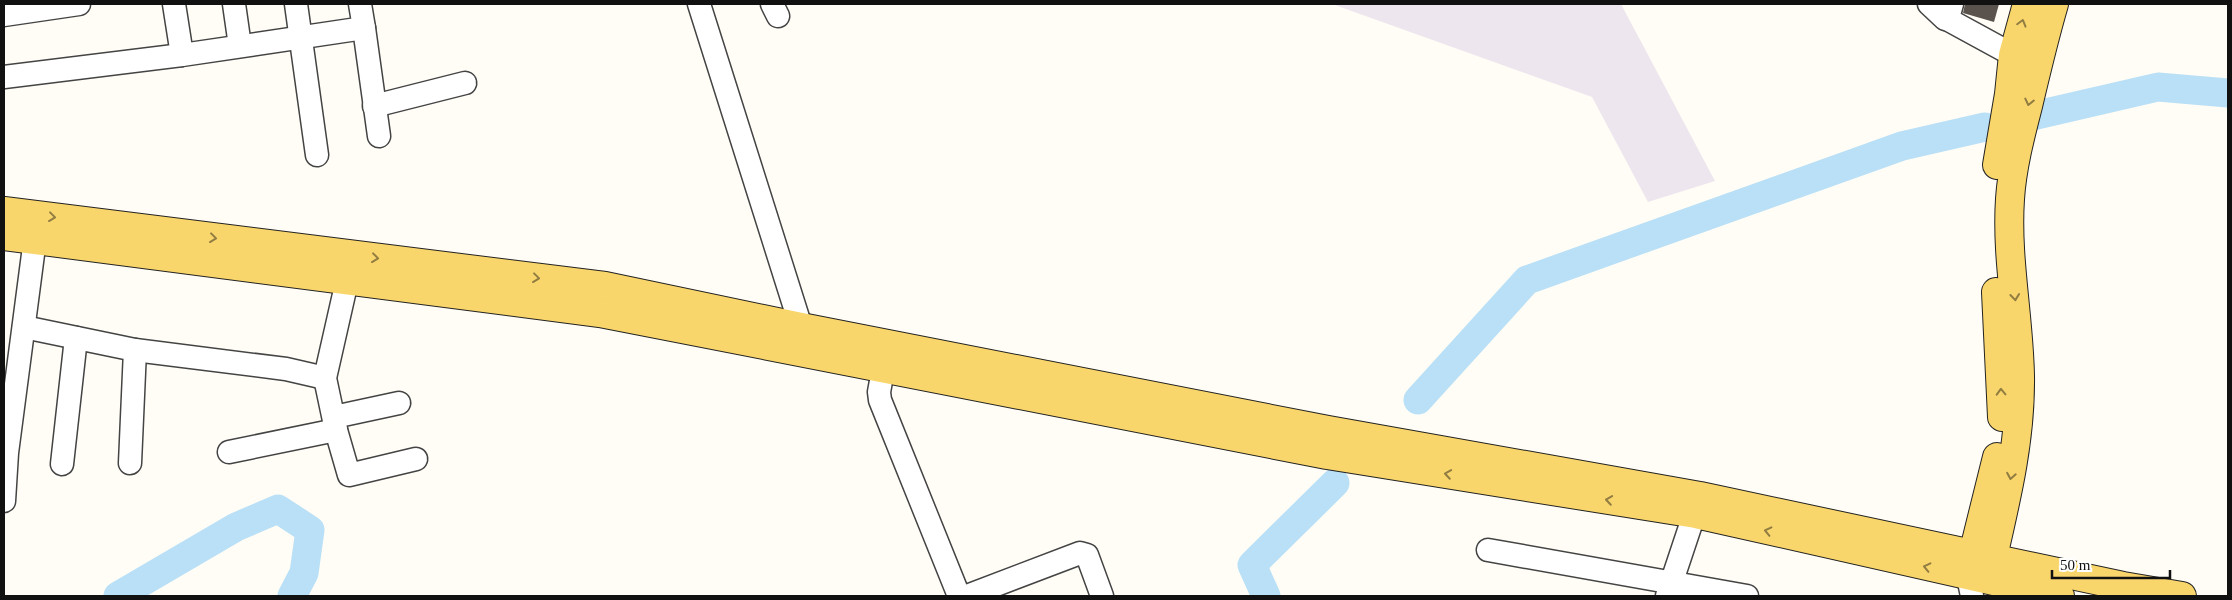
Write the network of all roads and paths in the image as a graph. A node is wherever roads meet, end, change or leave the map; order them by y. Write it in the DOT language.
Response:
graph roads {
  1 [pos="79,4"];
  2 [pos="174,4"];
  3 [pos="234,4"];
  4 [pos="296,4"];
  5 [pos="360,4"];
  6 [pos="699,4"];
  7 [pos="1929,4"];
  8 [pos="2027,4"];
  9 [pos="2054,4"];
  10 [pos="1950,11"];
  11 [pos="4,15"];
  12 [pos="364,28"];
  13 [pos="301,37"];
  14 [pos="240,46"];
  15 [pos="182,55"];
  16 [pos="2025,59"];
  17 [pos="4,77"];
  18 [pos="465,83"];
  19 [pos="374,106"];
  20 [pos="379,136"];
  21 [pos="317,155"];
  22 [pos="4,211"];
  23 [pos="4,236"];
  24 [pos="35,240"];
  25 [pos="347,281"];
  26 [pos="24,327"];
  27 [pos="801,327"];
  28 [pos="76,338"];
  29 [pos="135,350"];
  30 [pos="804,354"];
  31 [pos="883,370"];
  32 [pos="325,378"];
  33 [pos="9,391"];
  34 [pos="399,403"];
  35 [pos="335,424"];
  36 [pos="229,452"];
  37 [pos="6,453"];
  38 [pos="416,459"];
  39 [pos="130,463"];
  40 [pos="62,464"];
  41 [pos="4,500"];
  42 [pos="1698,505"];
  43 [pos="1488,550"];
  44 [pos="1978,577"];
  45 [pos="1006,589"];
  46 [pos="1670,590"];
  47 [pos="959,596"];
  48 [pos="967,596"];
  49 [pos="1102,596"];
  50 [pos="1747,596"];
  51 [pos="2060,596"];
  52 [pos="2182,596"];
  1 -- 11 [label="street"];
  2 -- 15 [label="street"];
  3 -- 14 [label="street"];
  4 -- 13 [label="street"];
  5 -- 12 [label="street"];
  6 -- 27 [label="street"];
  7 -- 10 [label="street"];
  16 -- 8 [label="main road, one-way"];
  9 -- 16 [label="main road"];
  10 -- 16 [label="street"];
  12 -- 13 [label="street"];
  12 -- 19 [label="street"];
  13 -- 14 [label="street"];
  13 -- 21 [label="street"];
  14 -- 15 [label="street"];
  15 -- 17 [label="street"];
  16 -- 44 [label="main road"];
  18 -- 19 [label="street"];
  19 -- 20 [label="street"];
  22 -- 27 [label="main road, one-way"];
  23 -- 24 [label="main road"];
  24 -- 25 [label="main road"];
  24 -- 26 [label="street"];
  25 -- 30 [label="main road"];
  25 -- 32 [label="street"];
  26 -- 28 [label="street"];
  26 -- 33 [label="street"];
  27 -- 30 [label="street"];
  27 -- 42 [label="main road"];
  28 -- 29 [label="street"];
  28 -- 40 [label="street"];
  29 -- 32 [label="street"];
  29 -- 39 [label="street"];
  30 -- 31 [label="main road"];
  42 -- 31 [label="main road, one-way"];
  31 -- 47 [label="street"];
  32 -- 35 [label="street"];
  33 -- 37 [label="street"];
  34 -- 35 [label="street"];
  35 -- 36 [label="street"];
  35 -- 38 [label="street"];
  37 -- 41 [label="street"];
  42 -- 44 [label="main road"];
  42 -- 46 [label="street"];
  43 -- 46 [label="street"];
  44 -- 51 [label="main road"];
  44 -- 52 [label="main road"];
  45 -- 48 [label="street"];
  45 -- 49 [label="street"];
  46 -- 50 [label="street"];
}
